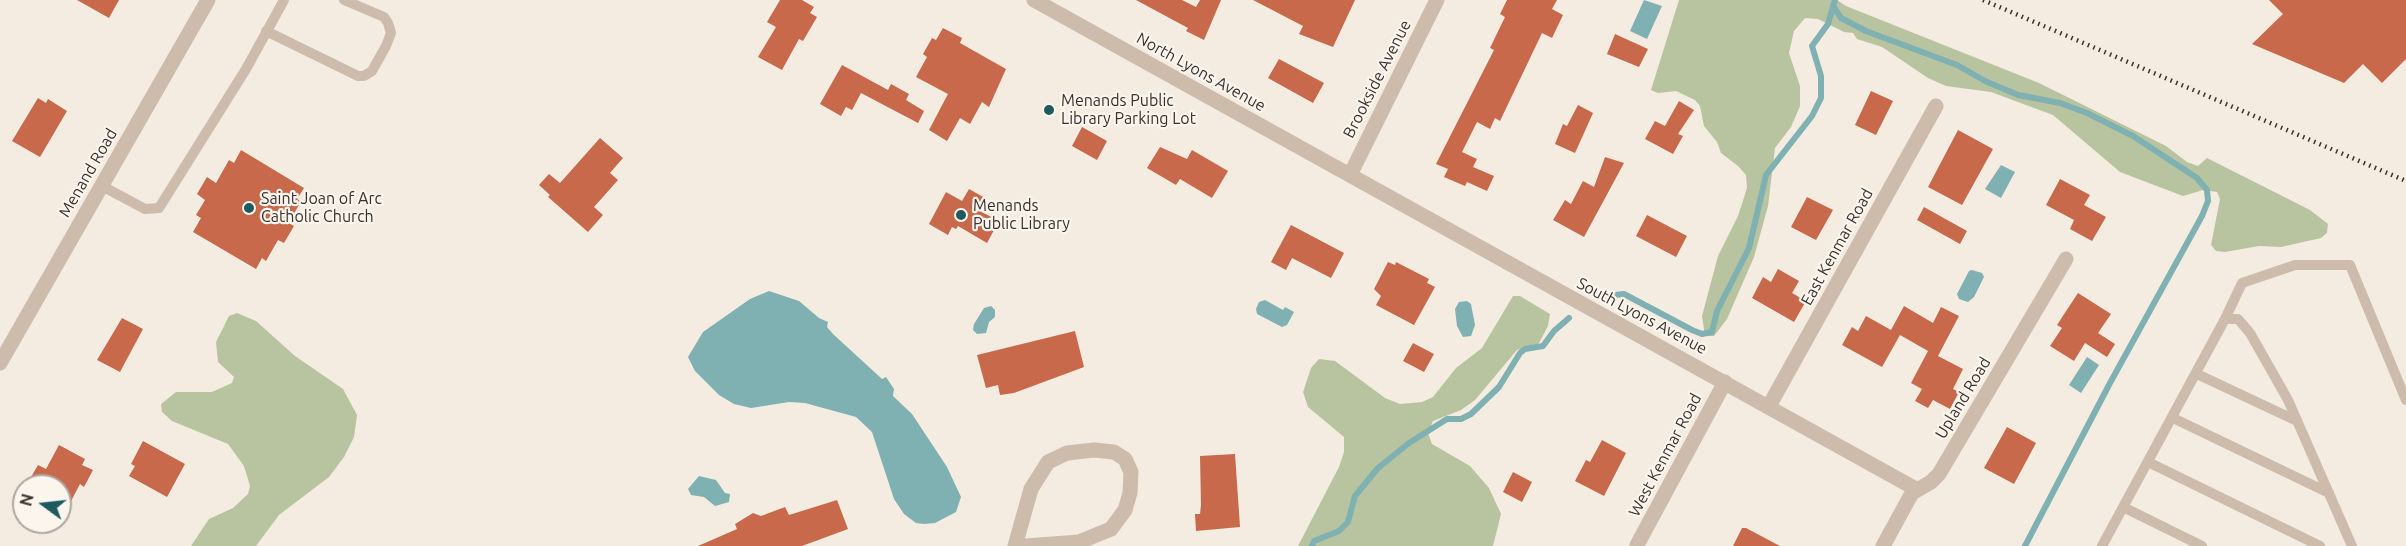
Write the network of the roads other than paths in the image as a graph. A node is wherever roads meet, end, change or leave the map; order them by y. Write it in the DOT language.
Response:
graph roads {
  1 [pos="208,0"];
  2 [pos="284,0"];
  3 [pos="344,0"];
  4 [pos="1034,0"];
  5 [pos="1437,0"];
  6 [pos="266,31"];
  7 [pos="1936,106"];
  8 [pos="1350,175"];
  9 [pos="102,186"];
  10 [pos="2066,259"];
  11 [pos="2225,319"];
  12 [pos="0,363"];
  13 [pos="2197,374"];
  14 [pos="1725,382"];
  15 [pos="2406,400"];
  16 [pos="1769,406"];
  17 [pos="2173,418"];
  18 [pos="2297,421"];
  19 [pos="2148,462"];
  20 [pos="1916,489"];
  21 [pos="2329,494"];
  22 [pos="2122,507"];
  23 [pos="1637,545"];
  24 [pos="1015,546"];
  25 [pos="1026,546"];
  26 [pos="1883,546"];
  27 [pos="2102,546"];
  28 [pos="2202,546"];
  29 [pos="2320,546"];
  30 [pos="2352,546"];
  1 -- 9 [label="street, Menand Road"];
  2 -- 6 [label="lane"];
  3 -- 6 [label="lane"];
  4 -- 8 [label="street, North Lyons Avenue"];
  5 -- 8 [label="street, Brookside Avenue"];
  6 -- 9 [label="lane"];
  7 -- 16 [label="street, East Kenmar Road"];
  8 -- 14 [label="street, South Lyons Avenue"];
  9 -- 12 [label="street, Menand Road"];
  10 -- 20 [label="street, Upland Road"];
  11 -- 13 [label="lane"];
  11 -- 15 [label="lane"];
  11 -- 18 [label="lane"];
  13 -- 17 [label="lane"];
  13 -- 18 [label="lane"];
  14 -- 16 [label="street, South Lyons Avenue"];
  14 -- 23 [label="street, West Kenmar Road"];
  16 -- 20 [label="street, South Lyons Avenue"];
  17 -- 19 [label="lane"];
  17 -- 21 [label="lane"];
  18 -- 21 [label="lane"];
  19 -- 22 [label="lane"];
  19 -- 29 [label="lane"];
  20 -- 26 [label="street, Upland Road"];
  21 -- 30 [label="lane"];
  22 -- 27 [label="lane"];
  22 -- 28 [label="lane"];
  24 -- 25 [label="street"];
}
